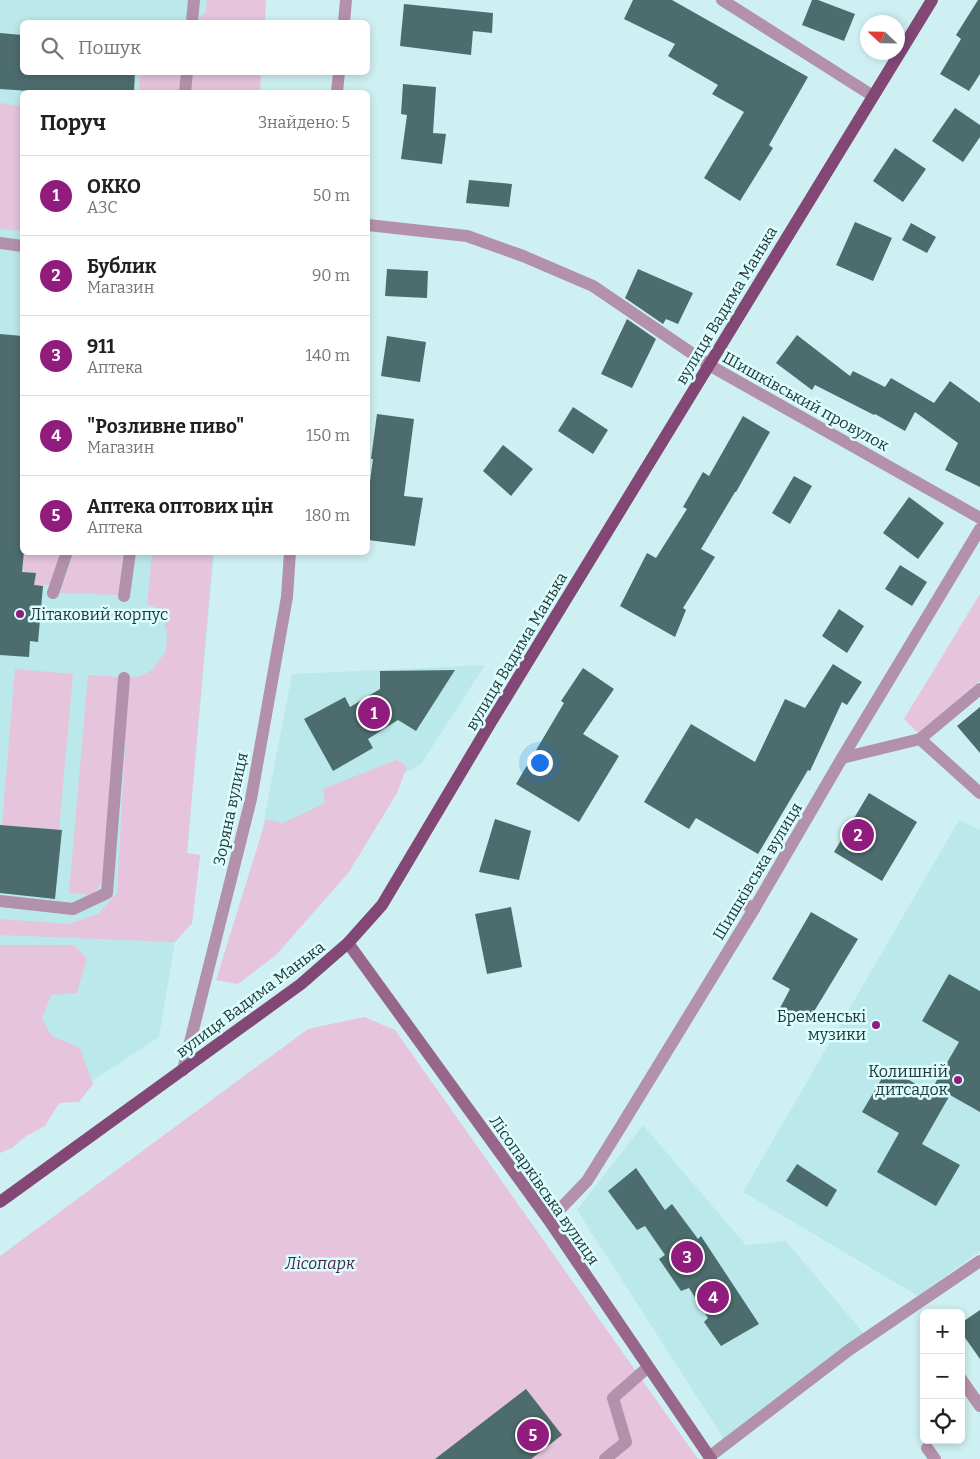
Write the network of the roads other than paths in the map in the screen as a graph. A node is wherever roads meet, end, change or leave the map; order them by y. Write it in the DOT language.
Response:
graph roads {
  1 [pos="194,0"];
  2 [pos="346,0"];
  3 [pos="722,0"];
  4 [pos="932,0"];
  5 [pos="192,20"];
  6 [pos="344,20"];
  7 [pos="187,75"];
  8 [pos="339,75"];
  9 [pos="184,90"];
  10 [pos="337,90"];
  11 [pos="873,96"];
  12 [pos="370,225"];
  13 [pos="0,243"];
  14 [pos="20,246"];
  15 [pos="709,365"];
  16 [pos="980,518"];
  17 [pos="980,529"];
  18 [pos="66,555"];
  19 [pos="130,555"];
  20 [pos="290,555"];
  21 [pos="53,593"];
  22 [pos="124,596"];
  23 [pos="124,678"];
  24 [pos="980,689"];
  25 [pos="920,739"];
  26 [pos="842,758"];
  27 [pos="980,793"];
  28 [pos="0,902"];
  29 [pos="348,943"];
  30 [pos="183,1070"];
  31 [pos="0,1202"];
  32 [pos="548,1219"];
  33 [pos="980,1261"];
  34 [pos="647,1368"];
  35 [pos="965,1385"];
  36 [pos="980,1406"];
  37 [pos="927,1448"];
  38 [pos="710,1458"];
  39 [pos="605,1459"];
  40 [pos="935,1459"];
  1 -- 5 [label="street"];
  2 -- 6 [label="street"];
  3 -- 11 [label="street"];
  4 -- 11 [label="main road, вулиця Вадима Манька"];
  7 -- 9 [label="street"];
  8 -- 10 [label="street"];
  11 -- 15 [label="main road, вулиця Вадима Манька"];
  12 -- 15 [label="street, Шишківський провулок"];
  13 -- 14 [label="street"];
  15 -- 16 [label="street, Шишківський провулок"];
  15 -- 29 [label="main road, вулиця Вадима Манька"];
  17 -- 26 [label="street, Шишківська вулиця"];
  18 -- 21 [label="street"];
  19 -- 22 [label="street"];
  20 -- 30 [label="street, Зоряна вулиця"];
  23 -- 28 [label="street"];
  24 -- 25 [label="street"];
  25 -- 26 [label="street"];
  25 -- 27 [label="street"];
  26 -- 32 [label="street, Шишківська вулиця"];
  29 -- 30 [label="main road, вулиця Вадима Манька"];
  29 -- 32 [label="street, Лісопарківська вулиця"];
  30 -- 31 [label="main road, вулиця Вадима Манька"];
  32 -- 34 [label="street, Лісопарківська вулиця"];
  33 -- 38 [label="street"];
  34 -- 38 [label="street, Лісопарківська вулиця"];
  34 -- 39 [label="street"];
  35 -- 36 [label="street"];
  37 -- 40 [label="street"];
}
